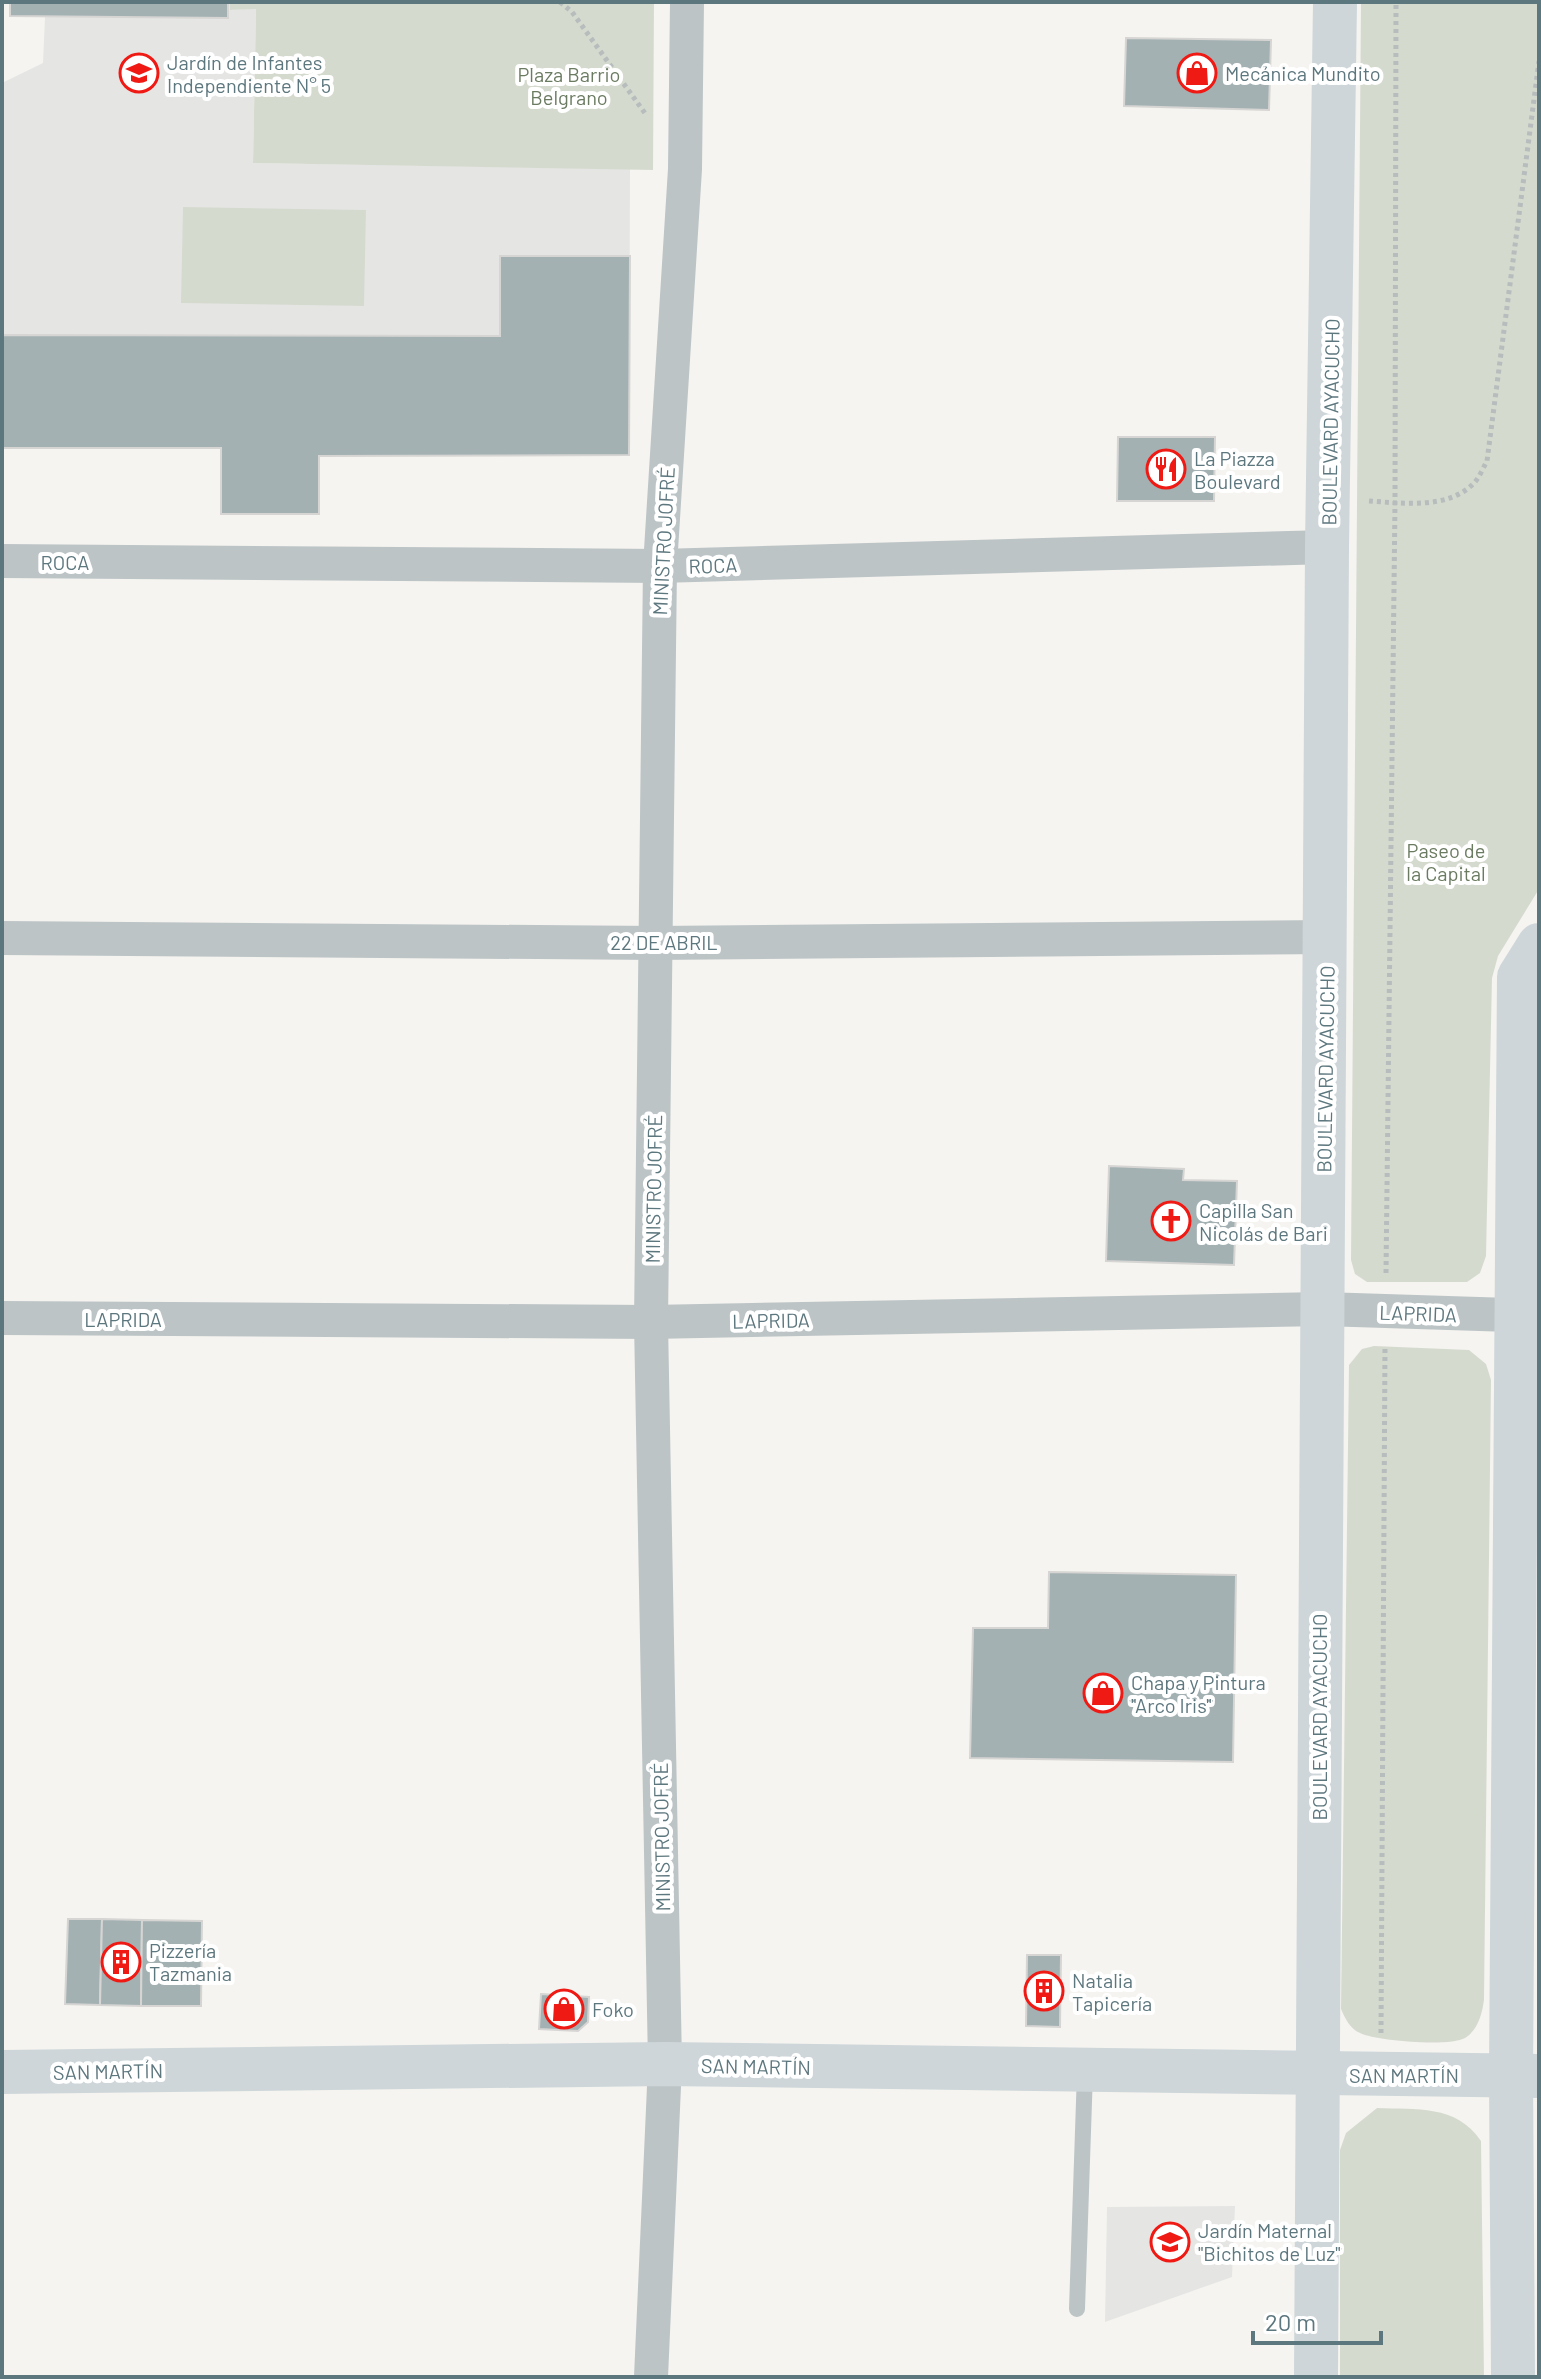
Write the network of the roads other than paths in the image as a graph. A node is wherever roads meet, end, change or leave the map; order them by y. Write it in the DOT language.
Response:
graph roads {
  1 [pos="687,2"];
  2 [pos="1335,2"];
  3 [pos="1327,547"];
  4 [pos="2,561"];
  5 [pos="660,566"];
  6 [pos="1326,937"];
  7 [pos="2,938"];
  8 [pos="656,943"];
  9 [pos="1539,945"];
  10 [pos="1323,1309"];
  11 [pos="1528,1316"];
  12 [pos="2,1318"];
  13 [pos="651,1322"];
  14 [pos="665,2064"];
  15 [pos="1085,2070"];
  16 [pos="2,2072"];
  17 [pos="1316,2075"];
  18 [pos="1525,2076"];
  19 [pos="1077,2309"];
  20 [pos="651,2377"];
  21 [pos="1316,2377"];
  22 [pos="1513,2377"];
  1 -- 5 [label="street, MINISTRO JOFRÉ"];
  2 -- 3 [label="main road, BOULEVARD AYACUCHO"];
  3 -- 5 [label="street, ROCA"];
  3 -- 6 [label="main road, BOULEVARD AYACUCHO"];
  4 -- 5 [label="street, ROCA"];
  5 -- 8 [label="street, MINISTRO JOFRÉ"];
  6 -- 8 [label="street, 22 DE ABRIL"];
  6 -- 10 [label="main road, BOULEVARD AYACUCHO"];
  7 -- 8 [label="street, 22 DE ABRIL"];
  8 -- 13 [label="street, MINISTRO JOFRÉ"];
  9 -- 11 [label="main road"];
  10 -- 11 [label="street, LAPRIDA"];
  10 -- 13 [label="street, LAPRIDA"];
  10 -- 17 [label="main road, BOULEVARD AYACUCHO"];
  11 -- 18 [label="main road"];
  12 -- 13 [label="street, LAPRIDA"];
  13 -- 14 [label="street, MINISTRO JOFRÉ"];
  14 -- 15 [label="main road, SAN MARTÍN"];
  14 -- 16 [label="main road, SAN MARTÍN"];
  14 -- 20 [label="street, MINISTRO JOFRÉ"];
  15 -- 17 [label="main road, SAN MARTÍN"];
  15 -- 19 [label="lane"];
  17 -- 18 [label="main road, SAN MARTÍN"];
  17 -- 21 [label="main road, BOULEVARD AYACUCHO"];
  18 -- 22 [label="main road"];
}
